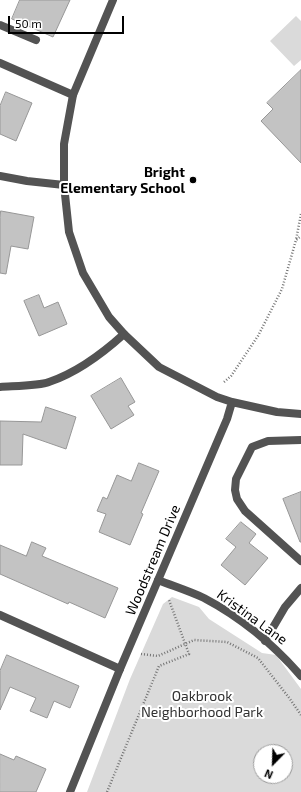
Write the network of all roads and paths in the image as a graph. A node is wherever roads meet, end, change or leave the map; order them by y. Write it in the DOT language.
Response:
graph roads {
  1 [pos="113,0"];
  2 [pos="0,25"];
  3 [pos="36,40"];
  4 [pos="0,63"];
  5 [pos="73,95"];
  6 [pos="0,176"];
  7 [pos="64,185"];
  8 [pos="301,214"];
  9 [pos="301,236"];
  10 [pos="296,240"];
  11 [pos="124,334"];
  12 [pos="224,382"];
  13 [pos="0,387"];
  14 [pos="232,402"];
  15 [pos="301,414"];
  16 [pos="301,440"];
  17 [pos="301,562"];
  18 [pos="158,580"];
  19 [pos="301,588"];
  20 [pos="169,600"];
  21 [pos="0,615"];
  22 [pos="265,641"];
  23 [pos="186,645"];
  24 [pos="140,654"];
  25 [pos="120,669"];
  26 [pos="301,676"];
  27 [pos="301,715"];
  28 [pos="70,792"];
  29 [pos="107,792"];
  1 -- 5 [label="street"];
  2 -- 3 [label="street"];
  4 -- 5 [label="street"];
  5 -- 7 [label="street"];
  6 -- 7 [label="street"];
  7 -- 11 [label="street"];
  8 -- 10 [label="path"];
  9 -- 10 [label="path"];
  10 -- 12 [label="path"];
  11 -- 13 [label="street"];
  11 -- 14 [label="street"];
  14 -- 15 [label="street"];
  14 -- 18 [label="street, Woodstream Drive"];
  16 -- 17 [label="street"];
  18 -- 22 [label="street, Kristina Lane"];
  18 -- 25 [label="street, Woodstream Drive"];
  19 -- 22 [label="street"];
  20 -- 23 [label="path"];
  21 -- 25 [label="street"];
  22 -- 26 [label="street, Kristina Lane"];
  23 -- 24 [label="path"];
  23 -- 27 [label="path"];
  23 -- 29 [label="path"];
  25 -- 28 [label="street, Woodstream Drive"];
}
